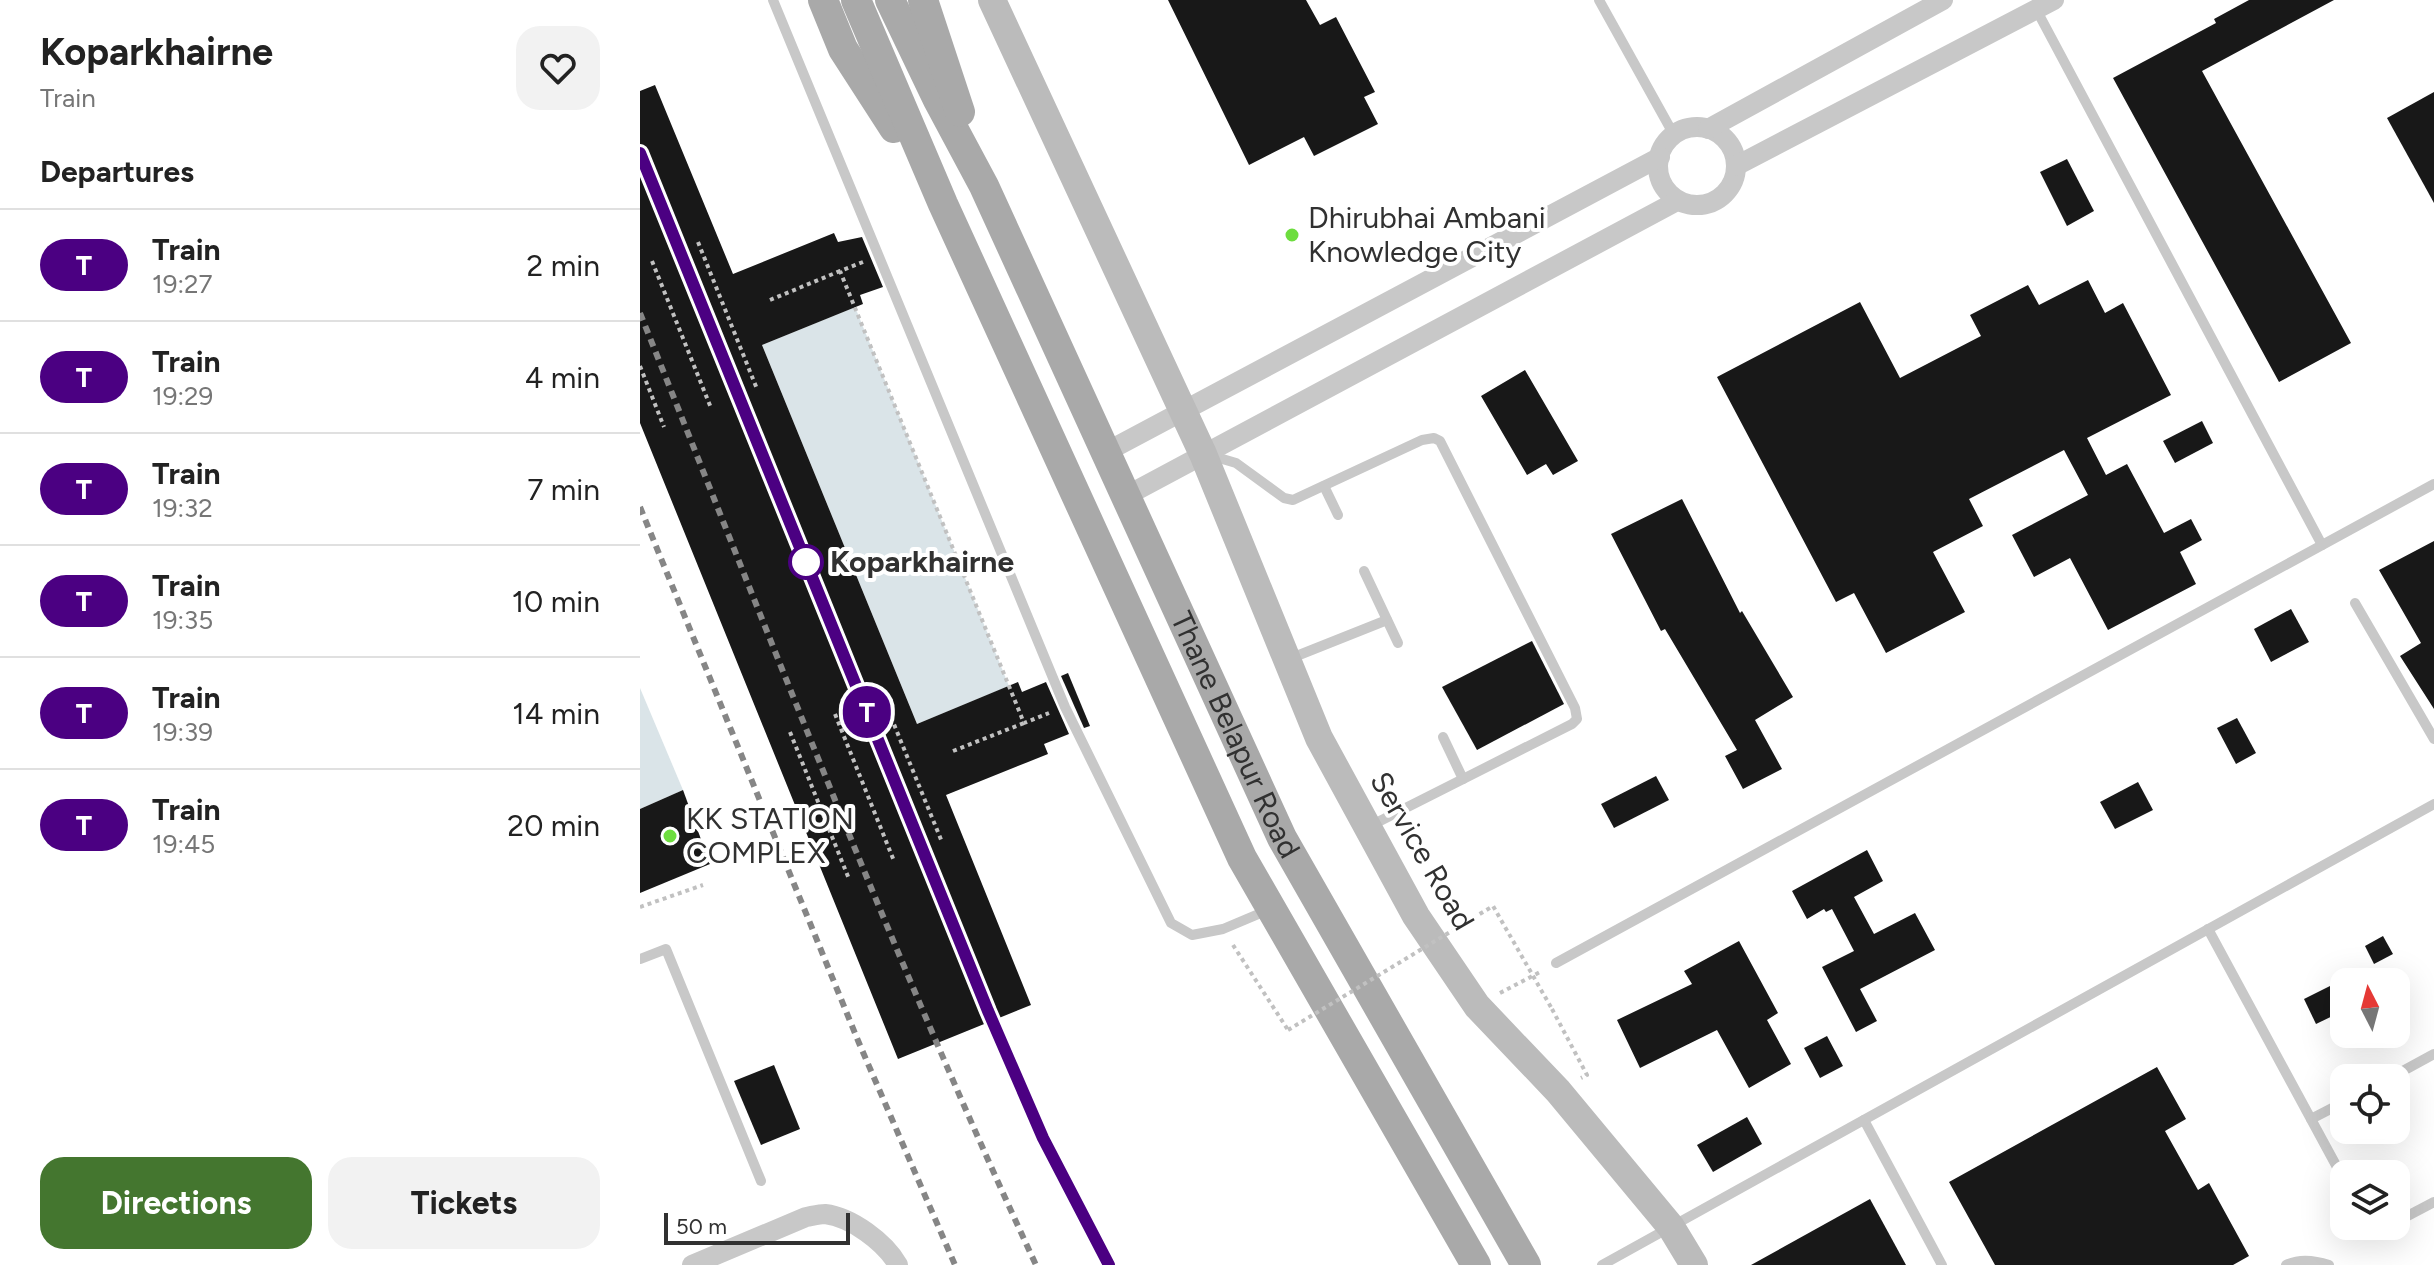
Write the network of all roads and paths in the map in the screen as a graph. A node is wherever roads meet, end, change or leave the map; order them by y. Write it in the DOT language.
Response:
graph roads {
  1 [pos="773,0"];
  2 [pos="823,0"];
  3 [pos="856,0"];
  4 [pos="923,0"];
  5 [pos="992,0"];
  6 [pos="1599,0"];
  7 [pos="1943,0"];
  8 [pos="2045,5"];
  9 [pos="895,11"];
  10 [pos="1708,129"];
  11 [pos="1674,135"];
  12 [pos="1660,157"];
  13 [pos="1736,166"];
  14 [pos="984,186"];
  15 [pos="1677,201"];
  16 [pos="943,204"];
  17 [pos="698,242"];
  18 [pos="880,255"];
  19 [pos="652,261"];
  20 [pos="840,271"];
  21 [pos="770,300"];
  22 [pos="640,366"];
  23 [pos="757,389"];
  24 [pos="711,408"];
  25 [pos="1183,411"];
  26 [pos="664,427"];
  27 [pos="1106,452"];
  28 [pos="1203,454"];
  29 [pos="2434,484"];
  30 [pos="1324,486"];
  31 [pos="1126,496"];
  32 [pos="1338,515"];
  33 [pos="2322,545"];
  34 [pos="1364,571"];
  35 [pos="2355,603"];
  36 [pos="1387,620"];
  37 [pos="1398,643"];
  38 [pos="1287,659"];
  39 [pos="882,695"];
  40 [pos="1065,707"];
  41 [pos="835,714"];
  42 [pos="1024,723"];
  43 [pos="790,732"];
  44 [pos="1443,737"];
  45 [pos="2434,739"];
  46 [pos="953,751"];
  47 [pos="1463,779"];
  48 [pos="2434,804"];
  49 [pos="1368,827"];
  50 [pos="942,842"];
  51 [pos="894,861"];
  52 [pos="849,879"];
  53 [pos="703,885"];
  54 [pos="640,907"];
  55 [pos="1270,910"];
  56 [pos="2208,929"];
  57 [pos="1241,957"];
  58 [pos="640,959"];
  59 [pos="1556,963"];
  60 [pos="1477,1006"];
  61 [pos="2434,1054"];
  62 [pos="2410,1067"];
  63 [pos="1587,1075"];
  64 [pos="2330,1109"];
  65 [pos="2311,1119"];
  66 [pos="1864,1120"];
  67 [pos="2333,1160"];
  68 [pos="761,1181"];
  69 [pos="2434,1202"];
  70 [pos="2410,1215"];
  71 [pos="1671,1227"];
  72 [pos="692,1265"];
  73 [pos="898,1265"];
  74 [pos="1476,1265"];
  75 [pos="1526,1265"];
  76 [pos="1602,1265"];
  77 [pos="1694,1265"];
  78 [pos="1942,1265"];
  79 [pos="2286,1265"];
  80 [pos="2329,1265"];
  1 -- 18 [label="lane"];
  2 -- 16 [label="main road"];
  3 -- 16 [label="main road"];
  4 -- 14 [label="main road"];
  5 -- 25 [label="street, Service Road"];
  6 -- 11 [label="lane"];
  7 -- 10 [label="street"];
  8 -- 13 [label="street"];
  8 -- 33 [label="lane"];
  9 -- 14 [label="main road"];
  10 -- 11 [label="street"];
  10 -- 13 [label="street"];
  11 -- 12 [label="street"];
  12 -- 15 [label="street"];
  12 -- 25 [label="street"];
  13 -- 15 [label="street"];
  14 -- 27 [label="main road, Thane Belapur Road"];
  15 -- 28 [label="street"];
  16 -- 55 [label="main road, Thane Belapur Road"];
  17 -- 23 [label="path"];
  18 -- 20 [label="path"];
  18 -- 40 [label="lane"];
  19 -- 24 [label="path"];
  20 -- 21 [label="path"];
  20 -- 42 [label="path"];
  22 -- 26 [label="path"];
  25 -- 27 [label="street"];
  25 -- 28 [label="street, Service Road"];
  27 -- 31 [label="main road, Thane Belapur Road"];
  28 -- 30 [label="lane"];
  28 -- 31 [label="street"];
  28 -- 38 [label="street, Service Road"];
  29 -- 33 [label="lane"];
  30 -- 32 [label="lane"];
  30 -- 47 [label="lane"];
  31 -- 75 [label="main road, Thane Belapur Road"];
  33 -- 59 [label="lane"];
  34 -- 36 [label="lane"];
  35 -- 45 [label="lane"];
  36 -- 37 [label="lane"];
  36 -- 38 [label="lane"];
  38 -- 49 [label="street, Service Road"];
  39 -- 50 [label="path"];
  40 -- 42 [label="path"];
  40 -- 55 [label="lane"];
  41 -- 51 [label="path"];
  42 -- 46 [label="path"];
  43 -- 52 [label="path"];
  44 -- 47 [label="lane"];
  47 -- 49 [label="lane"];
  48 -- 56 [label="lane"];
  49 -- 60 [label="street, Service Road"];
  53 -- 54 [label="path"];
  55 -- 74 [label="main road, Thane Belapur Road"];
  56 -- 65 [label="lane"];
  56 -- 66 [label="lane"];
  57 -- 63 [label="path, bridge"];
  58 -- 68 [label="lane"];
  59 -- 60 [label="path"];
  60 -- 71 [label="street, Service Road"];
  61 -- 62 [label="lane"];
  64 -- 65 [label="lane"];
  65 -- 67 [label="lane"];
  66 -- 71 [label="lane"];
  66 -- 78 [label="lane"];
  69 -- 70 [label="lane"];
  71 -- 76 [label="lane"];
  71 -- 77 [label="street, Service Road"];
  72 -- 73 [label="street"];
  79 -- 80 [label="lane"];
}
